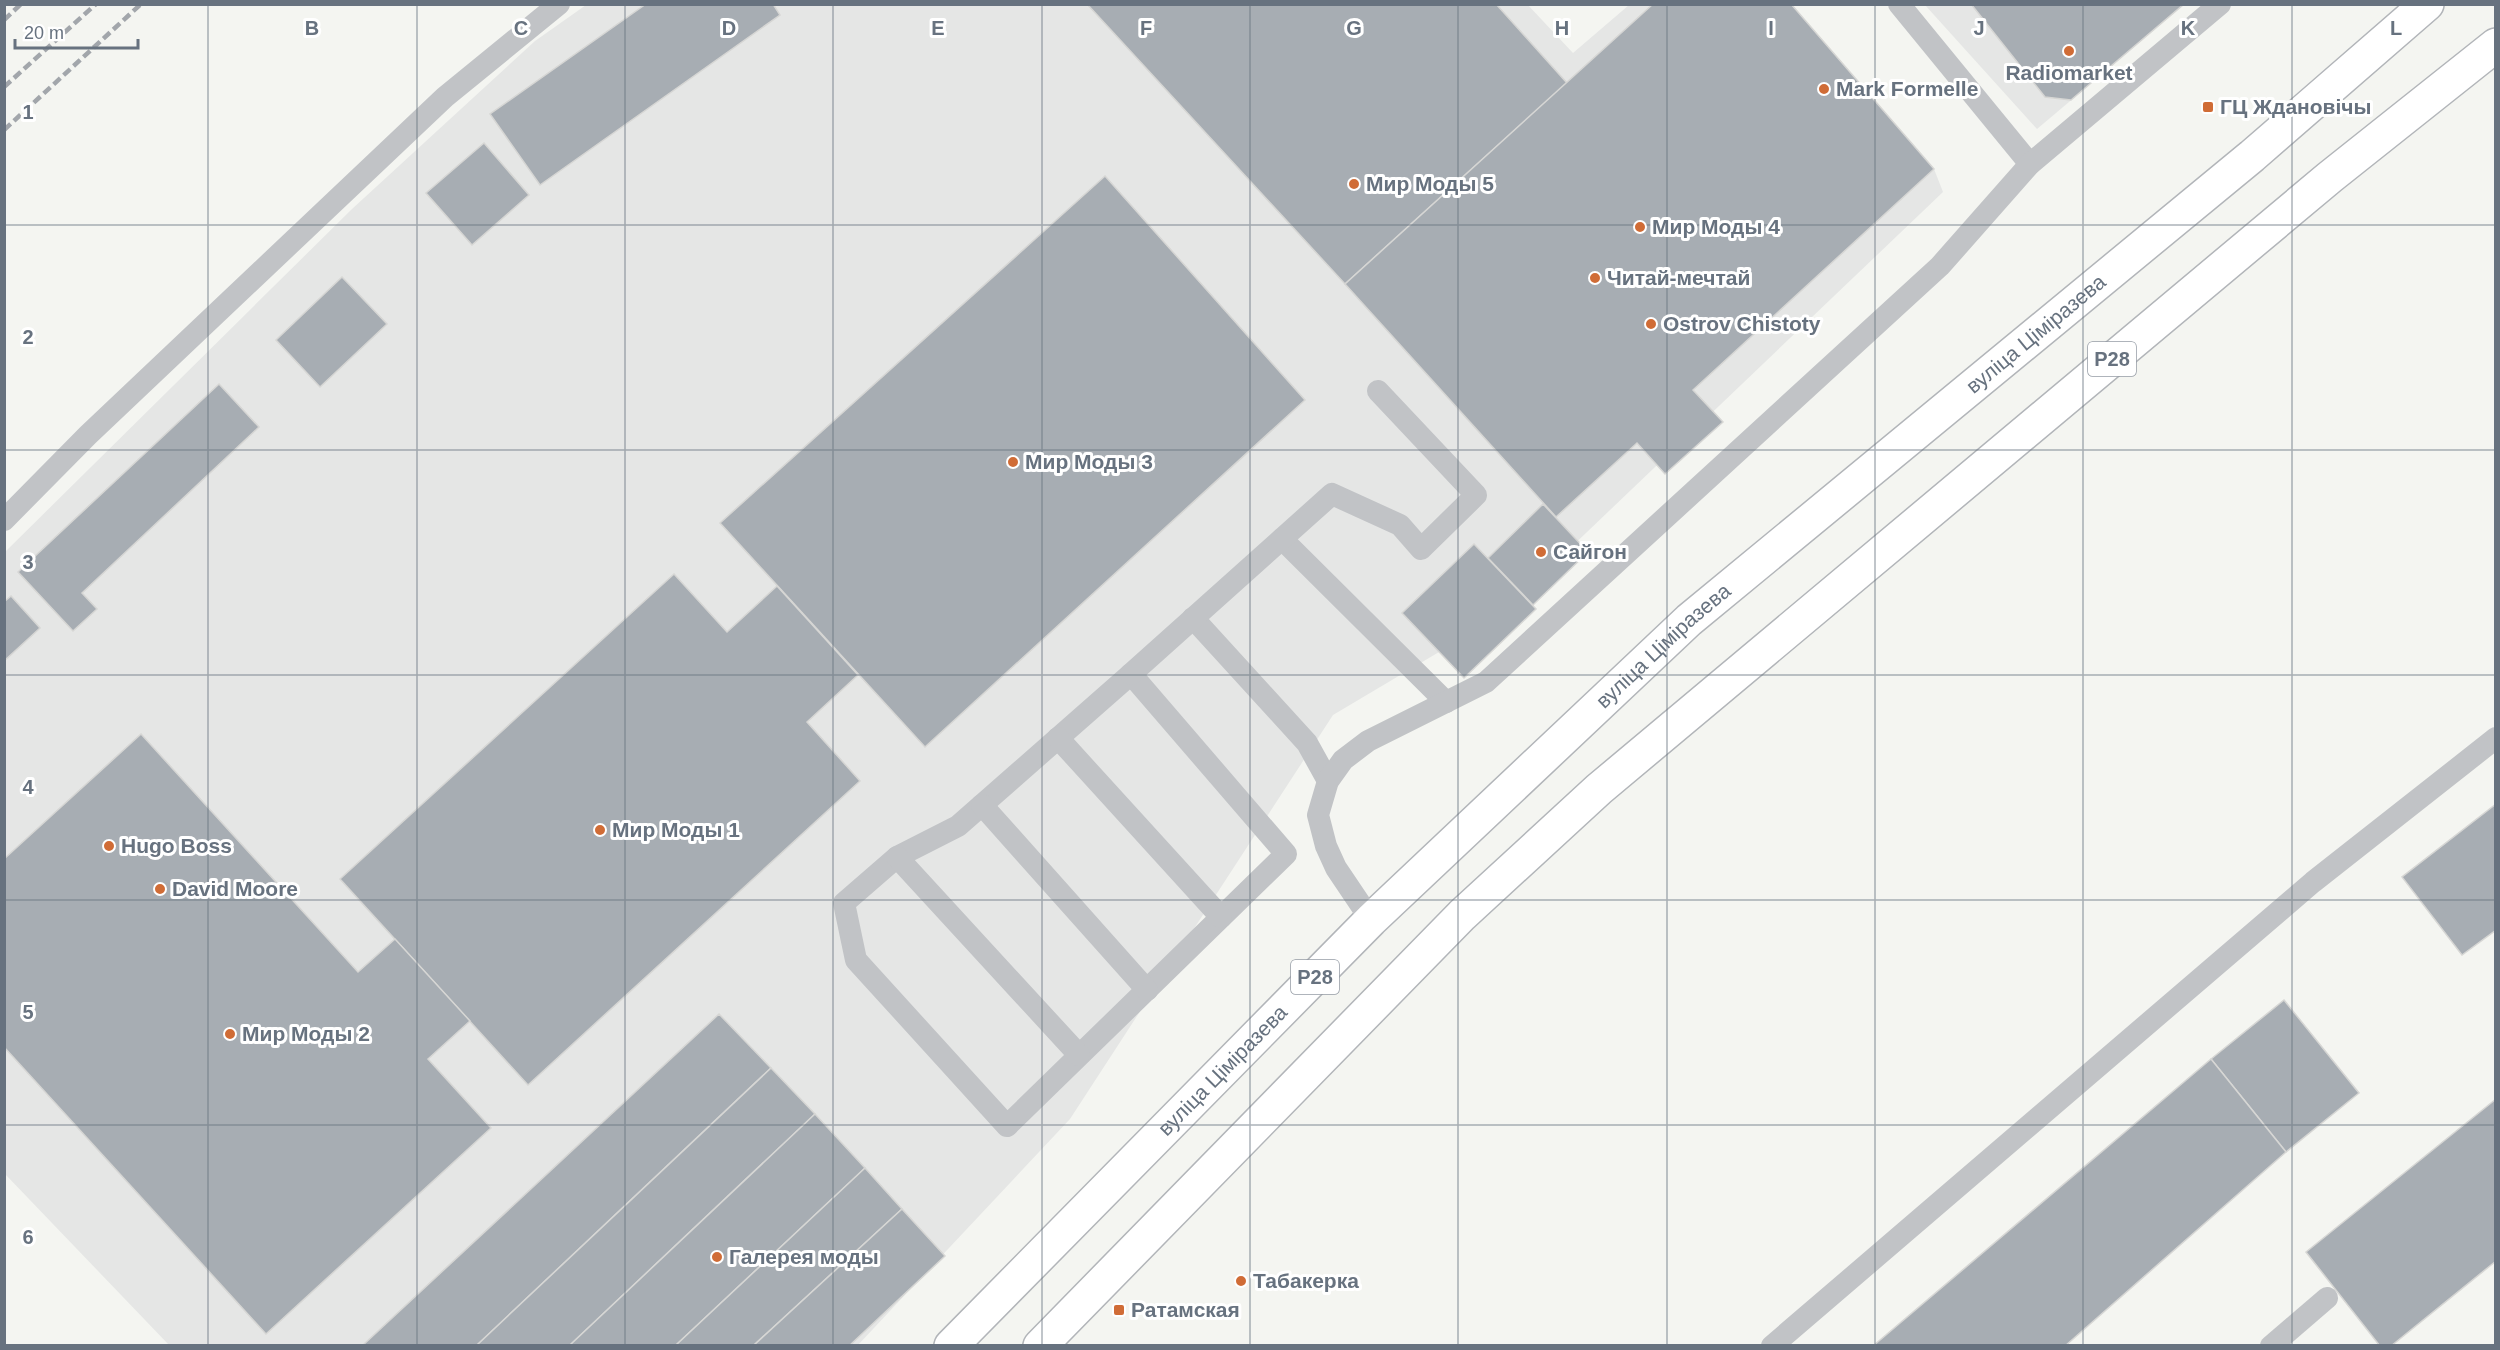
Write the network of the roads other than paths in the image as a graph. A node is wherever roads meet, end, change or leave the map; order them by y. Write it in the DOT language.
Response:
graph roads {
  1 [pos="559,4"];
  2 [pos="1899,4"];
  3 [pos="2220,4"];
  4 [pos="2427,4"];
  5 [pos="2496,45"];
  6 [pos="2030,165"];
  7 [pos="1378,391"];
  8 [pos="4,520"];
  9 [pos="1282,539"];
  10 [pos="1193,618"];
  11 [pos="1131,674"];
  12 [pos="1446,702"];
  13 [pos="1058,738"];
  14 [pos="2496,738"];
  15 [pos="1328,782"];
  16 [pos="982,805"];
  17 [pos="897,856"];
  18 [pos="1221,917"];
  19 [pos="1371,920"];
  20 [pos="1147,990"];
  21 [pos="1079,1055"];
  22 [pos="2327,1298"];
  23 [pos="951,1346"];
  24 [pos="1040,1346"];
  25 [pos="1772,1346"];
  26 [pos="2271,1346"];
  1 -- 8 [label="lane"];
  2 -- 6 [label="lane"];
  3 -- 6 [label="lane"];
  4 -- 19 [label="main road, вуліца Ціміразева / Р28"];
  5 -- 24 [label="main road, Р28"];
  6 -- 12 [label="lane"];
  7 -- 9 [label="lane"];
  9 -- 10 [label="lane"];
  9 -- 12 [label="lane"];
  10 -- 11 [label="lane"];
  10 -- 15 [label="lane"];
  11 -- 13 [label="lane"];
  11 -- 18 [label="lane"];
  12 -- 15 [label="lane"];
  13 -- 16 [label="lane"];
  13 -- 18 [label="lane"];
  14 -- 25 [label="lane"];
  15 -- 19 [label="lane"];
  16 -- 17 [label="lane"];
  16 -- 20 [label="lane"];
  17 -- 21 [label="lane"];
  17 -- 21 [label="lane"];
  18 -- 20 [label="lane"];
  19 -- 23 [label="main road, вуліца Ціміразева / Р28"];
  20 -- 21 [label="lane"];
  22 -- 26 [label="lane"];
}
